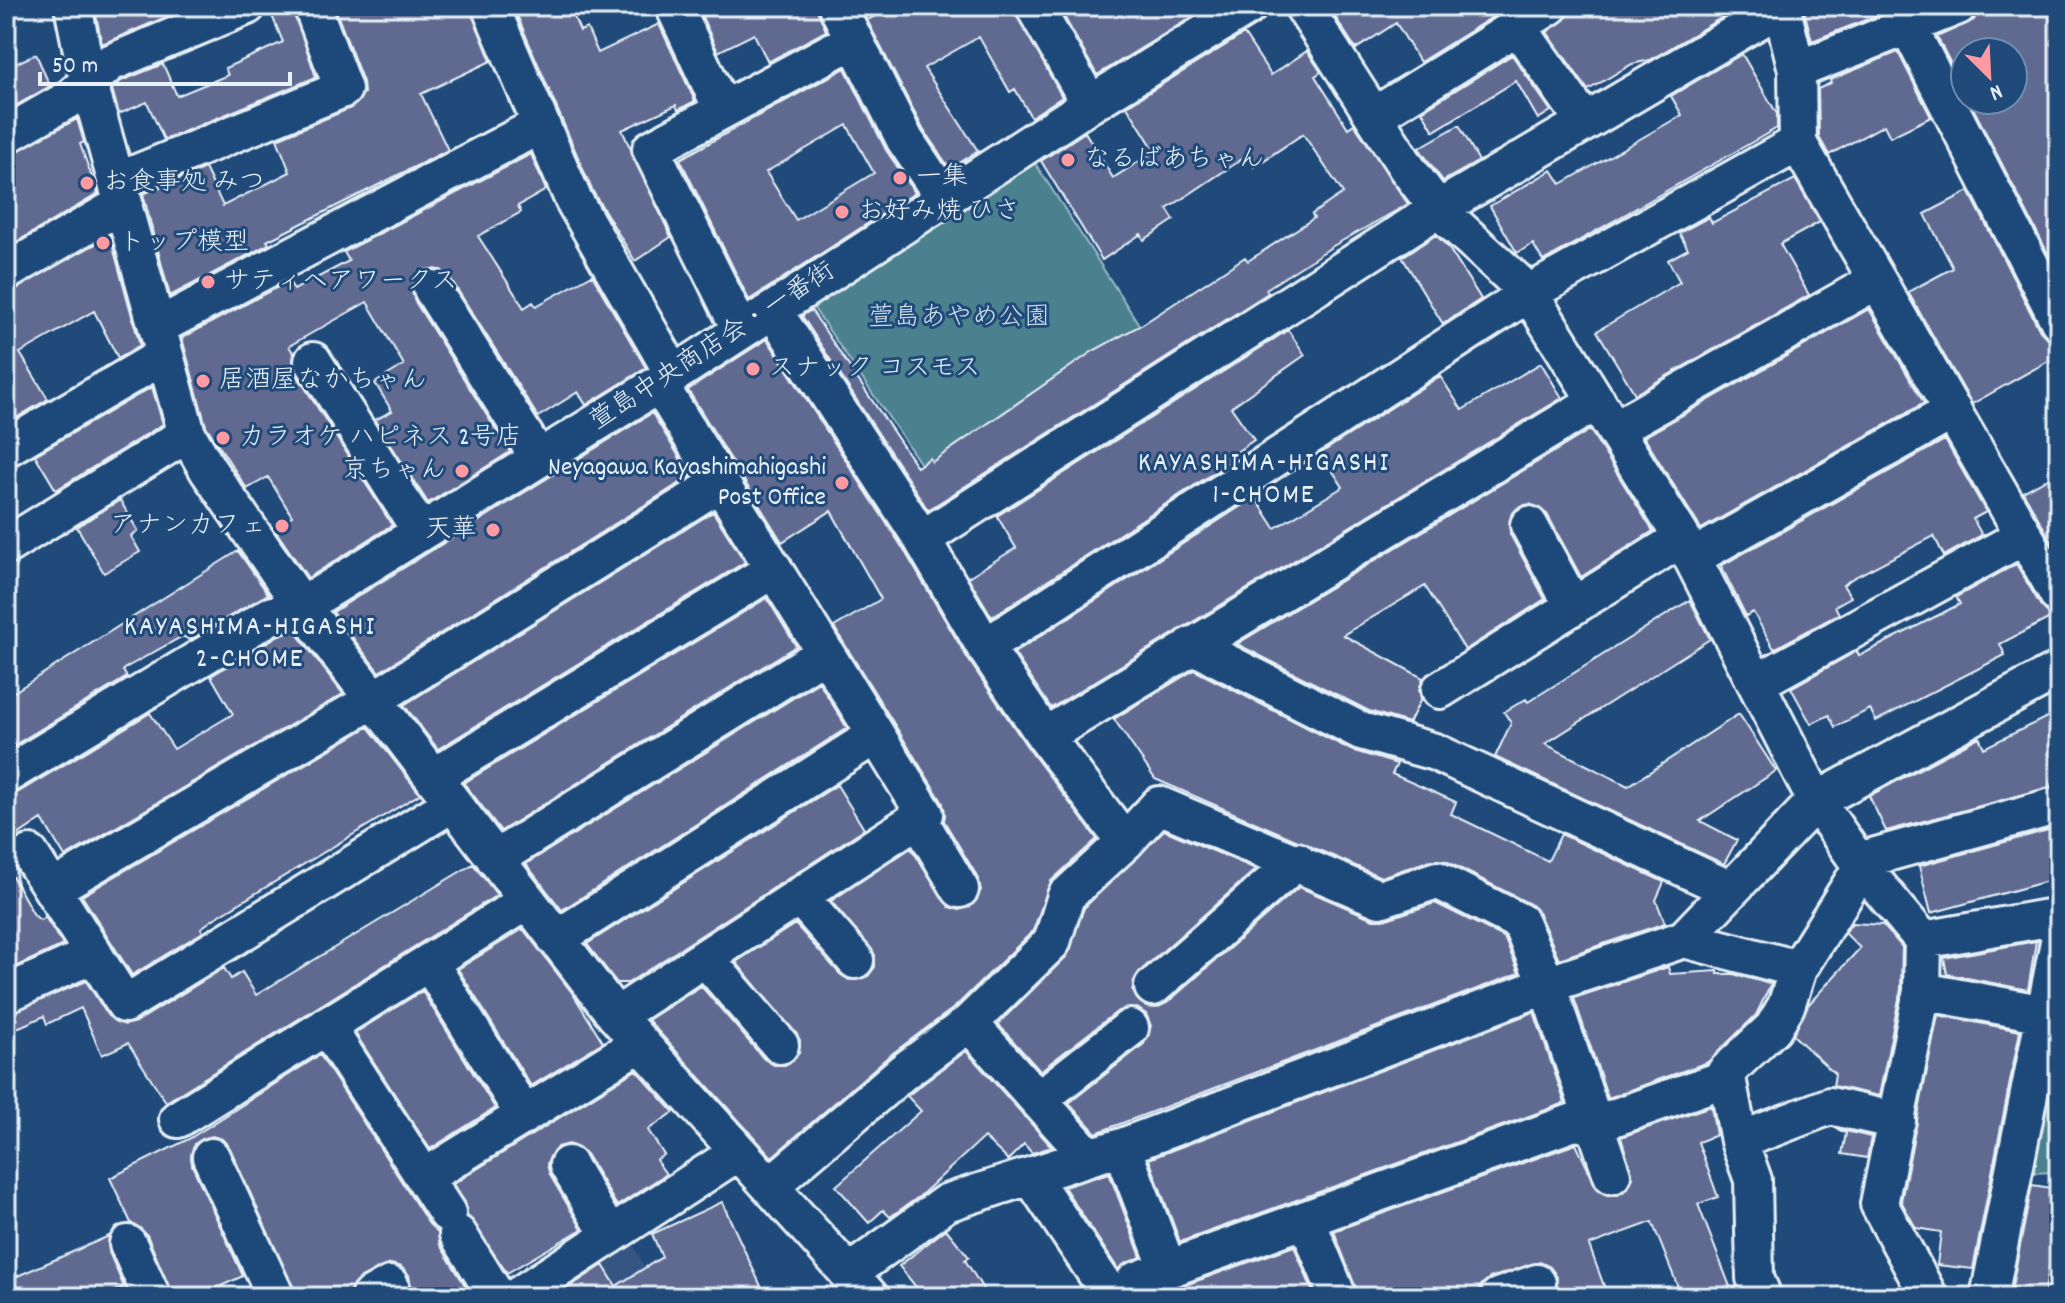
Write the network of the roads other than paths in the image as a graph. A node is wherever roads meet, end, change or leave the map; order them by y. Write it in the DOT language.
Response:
graph roads {
  1 [pos="73,6"];
  2 [pos="247,6"];
  3 [pos="312,6"];
  4 [pos="490,6"];
  5 [pos="674,6"];
  6 [pos="837,6"];
  7 [pos="1034,6"];
  8 [pos="1249,6"];
  9 [pos="1303,6"];
  10 [pos="1550,6"];
  11 [pos="1781,6"];
  12 [pos="1958,6"];
  13 [pos="1208,17"];
  14 [pos="1517,26"];
  15 [pos="1909,28"];
  16 [pos="853,40"];
  17 [pos="1797,70"];
  18 [pos="88,80"];
  19 [pos="1090,104"];
  20 [pos="722,109"];
  21 [pos="1374,116"];
  22 [pos="1585,122"];
  23 [pos="540,125"];
  24 [pos="6,135"];
  25 [pos="1798,143"];
  26 [pos="121,192"];
  27 [pos="944,198"];
  28 [pos="1438,209"];
  29 [pos="6,272"];
  30 [pos="1876,281"];
  31 [pos="432,289"];
  32 [pos="1529,293"];
  33 [pos="773,310"];
  34 [pos="2059,321"];
  35 [pos="741,331"];
  36 [pos="161,341"];
  37 [pos="313,361"];
  38 [pos="667,379"];
  39 [pos="1953,411"];
  40 [pos="1606,415"];
  41 [pos="187,434"];
  42 [pos="6,448"];
  43 [pos="538,457"];
  44 [pos="720,483"];
  45 [pos="1529,525"];
  46 [pos="421,532"];
  47 [pos="2024,536"];
  48 [pos="922,539"];
  49 [pos="6,546"];
  50 [pos="1687,548"];
  51 [pos="774,569"];
  52 [pos="2059,596"];
  53 [pos="302,606"];
  54 [pos="1573,606"];
  55 [pos="1192,645"];
  56 [pos="985,647"];
  57 [pos="825,653"];
  58 [pos="2059,670"];
  59 [pos="1756,683"];
  60 [pos="1440,690"];
  61 [pos="373,700"];
  62 [pos="876,735"];
  63 [pos="1045,736"];
  64 [pos="6,775"];
  65 [pos="443,790"];
  66 [pos="1816,801"];
  67 [pos="2059,805"];
  68 [pos="918,818"];
  69 [pos="1125,842"];
  70 [pos="30,854"];
  71 [pos="495,859"];
  72 [pos="1297,861"];
  73 [pos="1860,864"];
  74 [pos="54,888"];
  75 [pos="960,889"];
  76 [pos="1731,890"];
  77 [pos="799,896"];
  78 [pos="527,901"];
  79 [pos="2059,916"];
  80 [pos="556,939"];
  81 [pos="1684,939"];
  82 [pos="1923,940"];
  83 [pos="2059,942"];
  84 [pos="94,954"];
  85 [pos="705,958"];
  86 [pos="855,960"];
  87 [pos="429,962"];
  88 [pos="1798,969"];
  89 [pos="1547,985"];
  90 [pos="1153,987"];
  91 [pos="1922,991"];
  92 [pos="6,994"];
  93 [pos="2045,1014"];
  94 [pos="616,1016"];
  95 [pos="969,1023"];
  96 [pos="326,1026"];
  97 [pos="1130,1028"];
  98 [pos="640,1043"];
  99 [pos="780,1045"];
  100 [pos="1727,1078"];
  101 [pos="1038,1100"];
  102 [pos="524,1115"];
  103 [pos="178,1119"];
  104 [pos="1897,1121"];
  105 [pos="1593,1125"];
  106 [pos="1739,1141"];
  107 [pos="1106,1152"];
  108 [pos="737,1153"];
  109 [pos="211,1157"];
  110 [pos="568,1165"];
  111 [pos="1612,1175"];
  112 [pos="425,1177"];
  113 [pos="1032,1178"];
  114 [pos="771,1185"];
  115 [pos="1306,1219"];
  116 [pos="610,1236"];
  117 [pos="128,1244"];
  118 [pos="1168,1269"];
  119 [pos="1537,1283"];
  120 [pos="859,1286"];
  121 [pos="1123,1289"];
  122 [pos="152,1297"];
  123 [pos="276,1297"];
  124 [pos="497,1297"];
  125 [pos="516,1297"];
  126 [pos="1338,1297"];
  127 [pos="1498,1297"];
  128 [pos="1763,1297"];
  129 [pos="1929,1297"];
  130 [pos="1989,1297"];
  1 -- 18 [label="street"];
  2 -- 18 [label="street"];
  3 -- 26 [label="street"];
  4 -- 23 [label="street"];
  5 -- 20 [label="street"];
  6 -- 16 [label="street"];
  7 -- 19 [label="street"];
  8 -- 13 [label="street, 萱島中央商店会・一番街"];
  9 -- 21 [label="street"];
  10 -- 14 [label="street"];
  11 -- 17 [label="street"];
  11 -- 22 [label="street"];
  12 -- 15 [label="street"];
  13 -- 19 [label="street, 萱島中央商店会・一番街"];
  14 -- 21 [label="street"];
  14 -- 22 [label="street"];
  15 -- 17 [label="street"];
  15 -- 34 [label="street"];
  16 -- 20 [label="street"];
  16 -- 27 [label="street"];
  17 -- 25 [label="street"];
  18 -- 24 [label="street"];
  18 -- 26 [label="street"];
  19 -- 27 [label="street, 萱島中央商店会・一番街"];
  20 -- 35 [label="street"];
  21 -- 28 [label="street"];
  22 -- 28 [label="street"];
  23 -- 36 [label="street"];
  23 -- 38 [label="street"];
  25 -- 30 [label="street"];
  25 -- 32 [label="street"];
  26 -- 29 [label="street"];
  26 -- 36 [label="street"];
  27 -- 33 [label="street, 萱島中央商店会・一番街"];
  28 -- 32 [label="street"];
  28 -- 48 [label="street"];
  30 -- 39 [label="street"];
  30 -- 40 [label="street"];
  31 -- 43 [label="street"];
  32 -- 40 [label="street"];
  32 -- 56 [label="street"];
  33 -- 35 [label="street, 萱島中央商店会・一番街"];
  33 -- 48 [label="street"];
  35 -- 38 [label="street, 萱島中央商店会・一番街"];
  36 -- 41 [label="street"];
  36 -- 42 [label="street"];
  37 -- 46 [label="street"];
  38 -- 43 [label="street, 萱島中央商店会・一番街"];
  38 -- 44 [label="street"];
  39 -- 47 [label="street"];
  39 -- 50 [label="street"];
  40 -- 50 [label="street"];
  40 -- 55 [label="street"];
  41 -- 49 [label="street"];
  41 -- 53 [label="street"];
  43 -- 46 [label="street, 萱島中央商店会・一番街"];
  44 -- 51 [label="street"];
  44 -- 61 [label="street"];
  45 -- 54 [label="street"];
  46 -- 53 [label="street, 萱島中央商店会・一番街"];
  47 -- 52 [label="street"];
  47 -- 59 [label="street"];
  48 -- 56 [label="street"];
  50 -- 54 [label="street"];
  50 -- 59 [label="street"];
  51 -- 57 [label="street"];
  51 -- 65 [label="street"];
  53 -- 61 [label="street"];
  53 -- 64 [label="street, 萱島中央商店会・一番街"];
  54 -- 60 [label="street"];
  55 -- 63 [label="street"];
  55 -- 76 [label="street"];
  56 -- 63 [label="street"];
  57 -- 62 [label="street"];
  57 -- 71 [label="street"];
  58 -- 66 [label="street"];
  59 -- 66 [label="street"];
  61 -- 65 [label="street"];
  61 -- 74 [label="street"];
  62 -- 68 [label="street"];
  62 -- 80 [label="street"];
  63 -- 69 [label="street"];
  65 -- 71 [label="street"];
  65 -- 84 [label="street"];
  66 -- 73 [label="street"];
  66 -- 76 [label="street"];
  67 -- 73 [label="street"];
  68 -- 75 [label="street"];
  68 -- 77 [label="street"];
  69 -- 72 [label="street"];
  69 -- 95 [label="street"];
  70 -- 74 [label="street"];
  71 -- 78 [label="street"];
  72 -- 89 [label="street"];
  72 -- 90 [label="street"];
  73 -- 82 [label="street"];
  73 -- 88 [label="street"];
  74 -- 84 [label="street"];
  76 -- 81 [label="street"];
  77 -- 85 [label="street"];
  77 -- 86 [label="street"];
  78 -- 80 [label="street"];
  78 -- 87 [label="street"];
  79 -- 82 [label="street"];
  80 -- 94 [label="street"];
  81 -- 88 [label="street"];
  81 -- 89 [label="street"];
  82 -- 91 [label="street"];
  83 -- 93 [label="street"];
  84 -- 92 [label="street"];
  85 -- 94 [label="street"];
  85 -- 99 [label="street"];
  87 -- 96 [label="street"];
  87 -- 102 [label="street"];
  88 -- 100 [label="street"];
  89 -- 105 [label="street"];
  89 -- 107 [label="street"];
  91 -- 93 [label="street"];
  91 -- 104 [label="street"];
  93 -- 130 [label="street"];
  94 -- 98 [label="street"];
  95 -- 101 [label="street"];
  95 -- 114 [label="street"];
  96 -- 103 [label="street"];
  96 -- 112 [label="street"];
  97 -- 101 [label="street"];
  98 -- 102 [label="street"];
  98 -- 108 [label="street"];
  100 -- 105 [label="street"];
  100 -- 106 [label="street"];
  101 -- 107 [label="street"];
  102 -- 112 [label="street"];
  104 -- 106 [label="street"];
  104 -- 129 [label="street"];
  105 -- 111 [label="street"];
  105 -- 115 [label="street"];
  106 -- 128 [label="street"];
  107 -- 113 [label="street"];
  107 -- 118 [label="street"];
  108 -- 114 [label="street"];
  108 -- 116 [label="street"];
  109 -- 123 [label="street"];
  110 -- 116 [label="street"];
  112 -- 124 [label="street"];
  113 -- 120 [label="street"];
  113 -- 121 [label="street"];
  114 -- 120 [label="street"];
  115 -- 118 [label="street"];
  115 -- 126 [label="street"];
  116 -- 125 [label="street"];
  117 -- 122 [label="street"];
  118 -- 121 [label="street"];
  119 -- 127 [label="street"];
}
